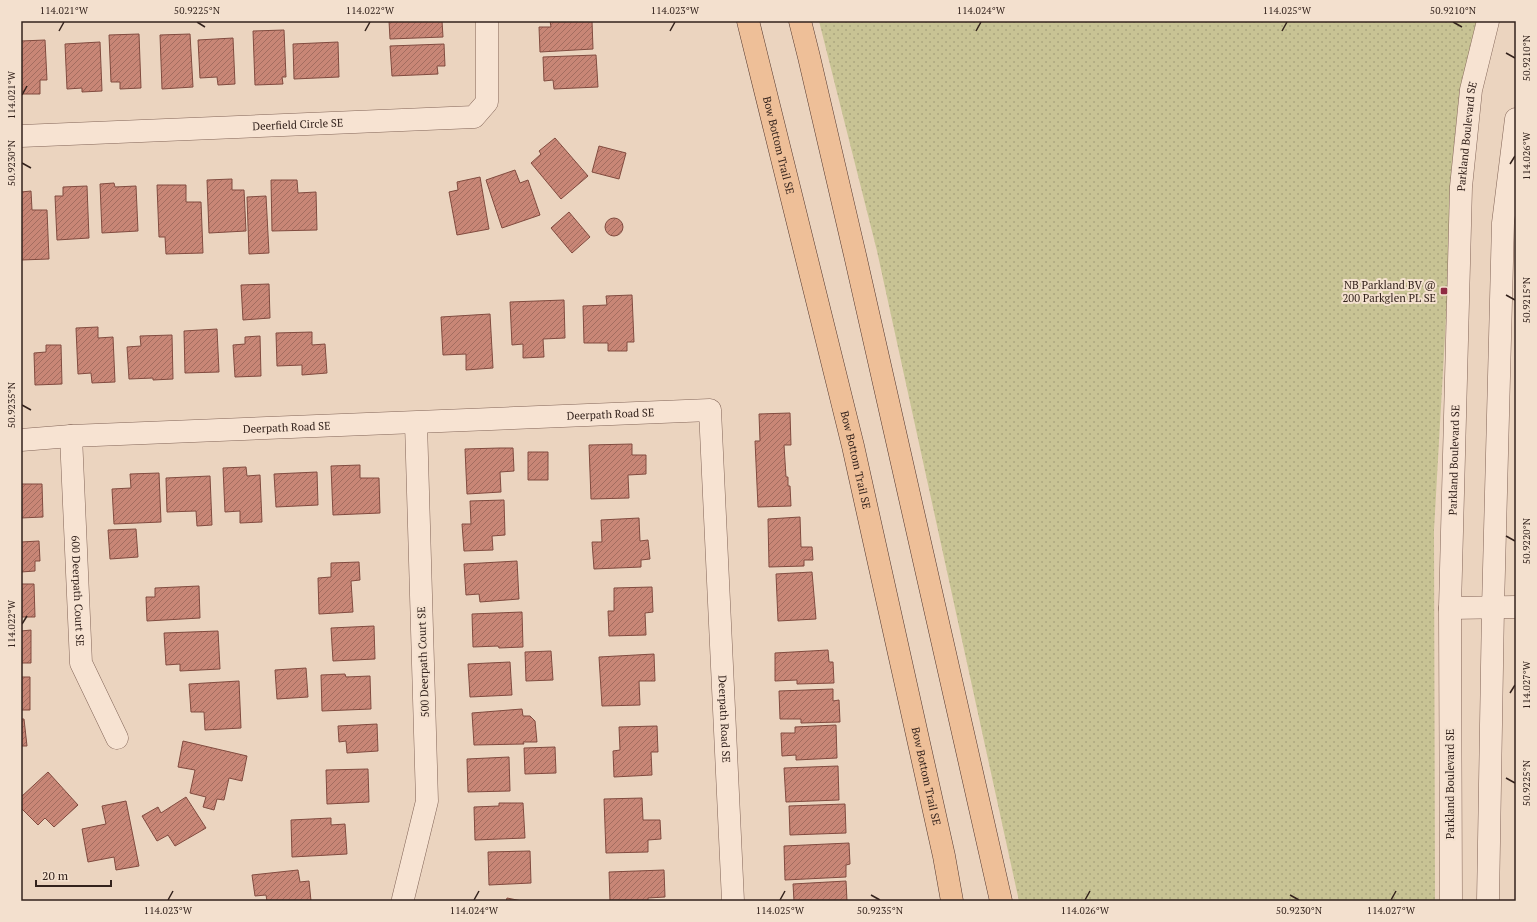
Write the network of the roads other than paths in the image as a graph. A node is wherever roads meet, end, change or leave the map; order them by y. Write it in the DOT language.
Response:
graph roads {
  1 [pos="487,21"];
  2 [pos="748,21"];
  3 [pos="800,21"];
  4 [pos="1488,21"];
  5 [pos="1516,118"];
  6 [pos="21,136"];
  7 [pos="1510,223"];
  8 [pos="416,423"];
  9 [pos="71,436"];
  10 [pos="21,440"];
  11 [pos="1516,607"];
  12 [pos="1450,608"];
  13 [pos="1493,608"];
  14 [pos="117,738"];
  15 [pos="403,899"];
  16 [pos="733,901"];
  17 [pos="952,901"];
  18 [pos="1001,901"];
  19 [pos="1451,901"];
  20 [pos="1488,901"];
  1 -- 6 [label="street, Deerfield Circle SE"];
  2 -- 17 [label="main road, Bow Bottom Trail SE"];
  3 -- 18 [label="main road"];
  4 -- 12 [label="street, Parkland Boulevard SE"];
  5 -- 7 [label="street"];
  7 -- 13 [label="street"];
  8 -- 9 [label="street, Deerpath Road SE"];
  8 -- 15 [label="street, 500 Deerpath Court SE"];
  8 -- 16 [label="street, Deerpath Road SE"];
  9 -- 10 [label="street, Deerpath Road SE"];
  9 -- 14 [label="street, 600 Deerpath Court SE"];
  11 -- 13 [label="street"];
  12 -- 13 [label="street"];
  12 -- 19 [label="street, Parkland Boulevard SE"];
  13 -- 20 [label="street"];
}
